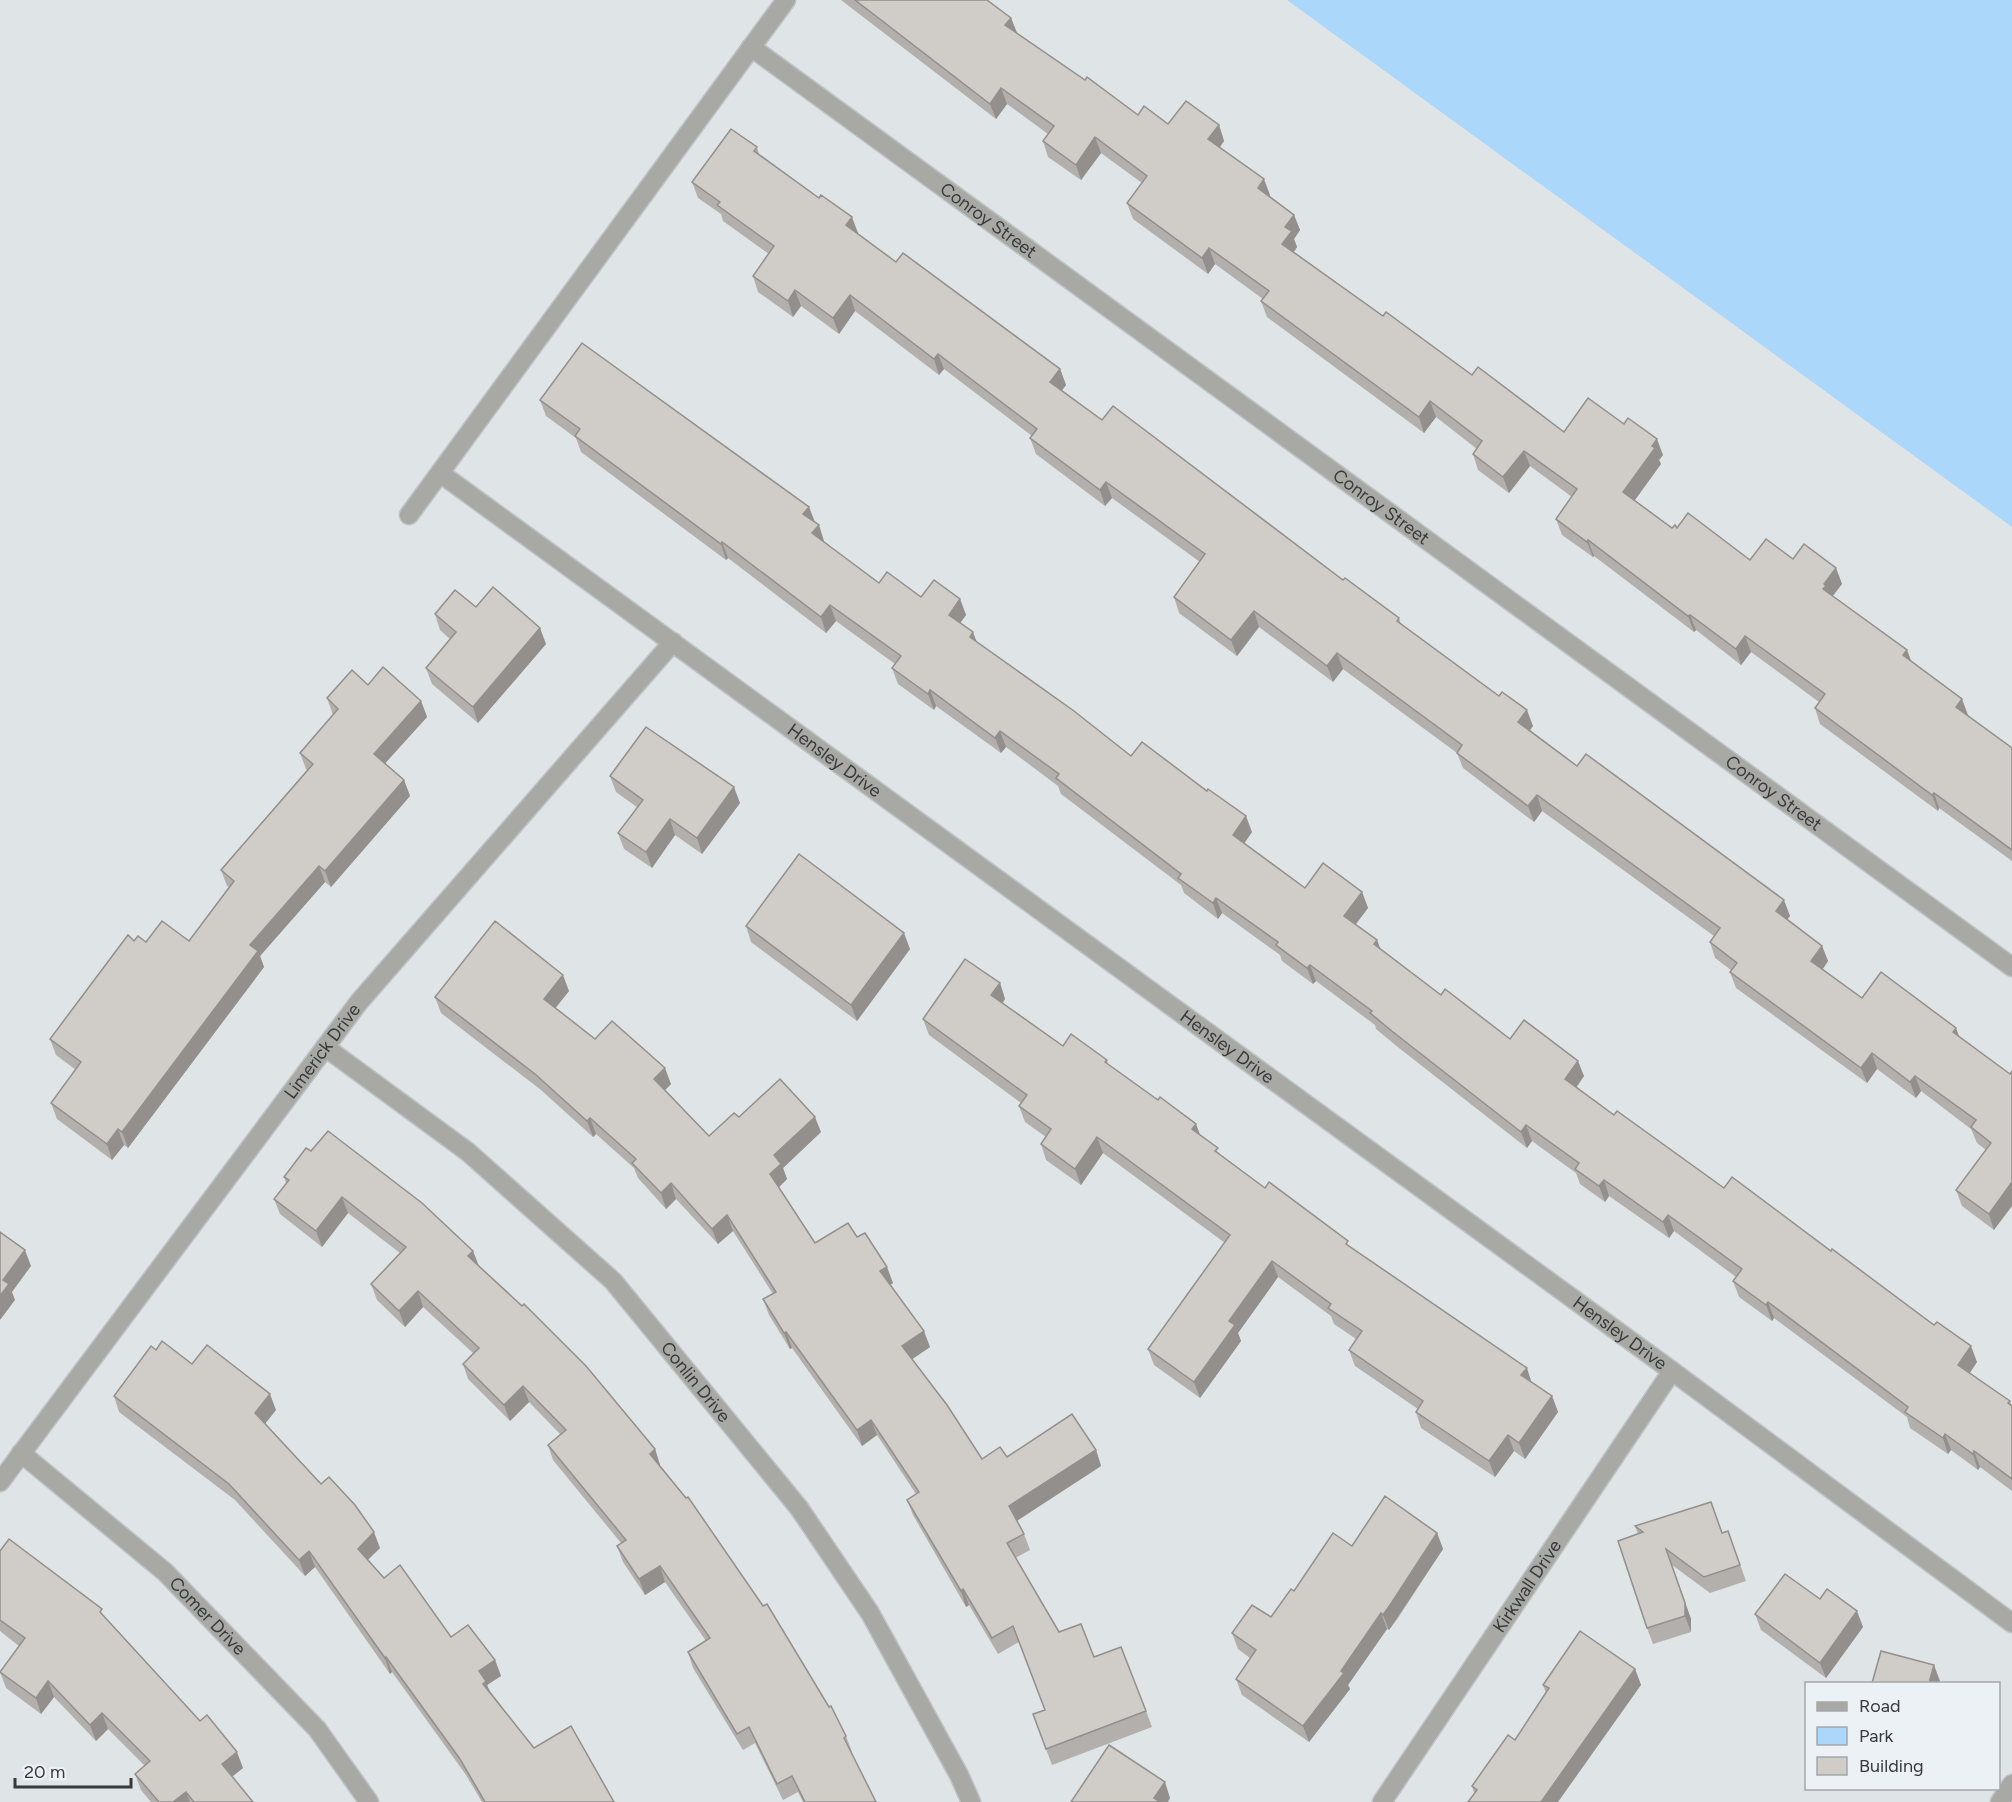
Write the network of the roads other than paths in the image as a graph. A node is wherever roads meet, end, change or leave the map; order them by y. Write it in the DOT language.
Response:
graph roads {
  1 [pos="786,0"];
  2 [pos="751,47"];
  3 [pos="440,472"];
  4 [pos="409,515"];
  5 [pos="673,642"];
  6 [pos="2012,967"];
  7 [pos="325,1047"];
  8 [pos="1672,1371"];
  9 [pos="21,1453"];
  10 [pos="0,1482"];
  11 [pos="2012,1623"];
  12 [pos="2012,1784"];
  13 [pos="369,1802"];
  14 [pos="971,1802"];
  15 [pos="1382,1802"];
  16 [pos="2000,1802"];
  1 -- 2 [label="street"];
  2 -- 3 [label="street"];
  2 -- 6 [label="street, Conroy Street"];
  3 -- 4 [label="street"];
  3 -- 5 [label="street, Hensley Drive"];
  5 -- 7 [label="street, Limerick Drive"];
  5 -- 8 [label="street, Hensley Drive"];
  7 -- 9 [label="street, Limerick Drive"];
  7 -- 14 [label="street, Conlin Drive"];
  8 -- 11 [label="street, Hensley Drive"];
  8 -- 15 [label="street, Kirkwall Drive"];
  9 -- 10 [label="street, Limerick Drive"];
  9 -- 13 [label="street, Comer Drive"];
  12 -- 16 [label="street"];
}
